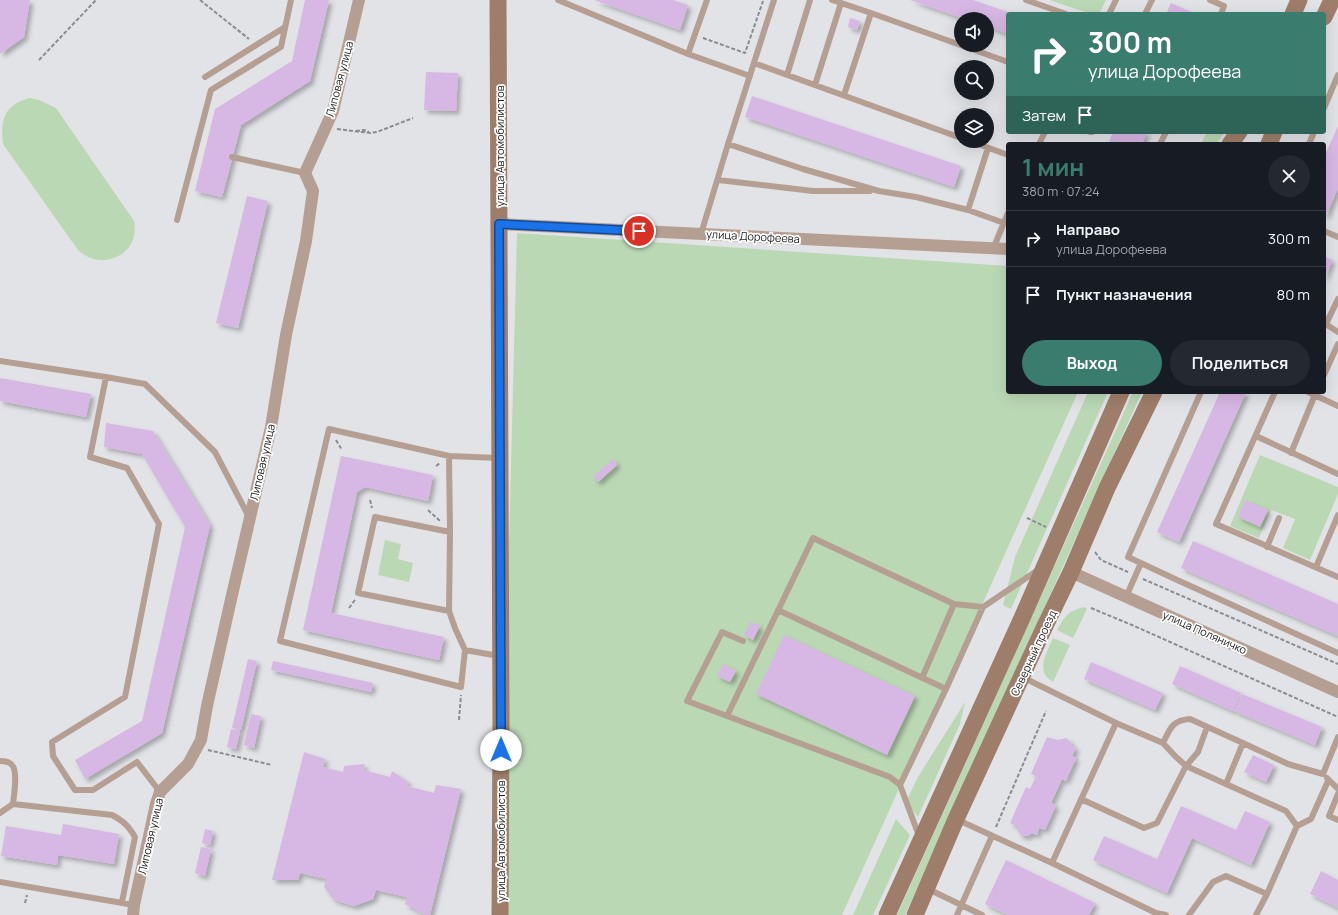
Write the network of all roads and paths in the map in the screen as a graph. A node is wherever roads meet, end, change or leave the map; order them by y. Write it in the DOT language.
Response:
graph roads {
  1 [pos="96,0"];
  2 [pos="200,0"];
  3 [pos="291,0"];
  4 [pos="359,0"];
  5 [pos="498,0"];
  6 [pos="558,0"];
  7 [pos="707,0"];
  8 [pos="764,0"];
  9 [pos="774,0"];
  10 [pos="810,0"];
  11 [pos="832,0"];
  12 [pos="1026,0"];
  13 [pos="1116,0"];
  14 [pos="1152,0"];
  15 [pos="1210,0"];
  16 [pos="1299,0"];
  17 [pos="1332,0"];
  18 [pos="841,3"];
  19 [pos="1060,12"];
  20 [pos="1110,12"];
  21 [pos="1146,12"];
  22 [pos="1222,12"];
  23 [pos="1294,12"];
  24 [pos="871,13"];
  25 [pos="1326,14"];
  26 [pos="285,27"];
  27 [pos="695,35"];
  28 [pos="256,45"];
  29 [pos="688,54"];
  30 [pos="39,60"];
  31 [pos="1006,61"];
  32 [pos="754,63"];
  33 [pos="787,75"];
  34 [pos="750,76"];
  35 [pos="1338,76"];
  36 [pos="205,77"];
  37 [pos="815,85"];
  38 [pos="844,95"];
  39 [pos="1326,103"];
  40 [pos="413,118"];
  41 [pos="325,128"];
  42 [pos="354,132"];
  43 [pos="370,133"];
  44 [pos="954,135"];
  45 [pos="728,144"];
  46 [pos="988,148"];
  47 [pos="197,149"];
  48 [pos="204,150"];
  49 [pos="1006,154"];
  50 [pos="232,157"];
  51 [pos="305,173"];
  52 [pos="718,180"];
  53 [pos="879,191"];
  54 [pos="968,210"];
  55 [pos="1006,218"];
  56 [pos="177,220"];
  57 [pos="1004,223"];
  58 [pos="499,224"];
  59 [pos="1326,232"];
  60 [pos="701,234"];
  61 [pos="1338,237"];
  62 [pos="993,249"];
  63 [pos="1006,249"];
  64 [pos="1338,299"];
  65 [pos="1326,322"];
  66 [pos="1326,325"];
  67 [pos="1338,332"];
  68 [pos="1338,344"];
  69 [pos="0,361"];
  70 [pos="1326,371"];
  71 [pos="106,377"];
  72 [pos="1120,394"];
  73 [pos="1153,394"];
  74 [pos="1200,394"];
  75 [pos="1274,394"];
  76 [pos="1316,394"];
  77 [pos="1338,406"];
  78 [pos="1256,436"];
  79 [pos="1291,453"];
  80 [pos="449,456"];
  81 [pos="500,458"];
  82 [pos="1338,474"];
  83 [pos="1338,515"];
  84 [pos="249,518"];
  85 [pos="1027,518"];
  86 [pos="1279,518"];
  87 [pos="1052,529"];
  88 [pos="450,532"];
  89 [pos="1094,547"];
  90 [pos="1267,547"];
  91 [pos="1141,563"];
  92 [pos="1045,566"];
  93 [pos="1316,568"];
  94 [pos="1071,572"];
  95 [pos="1136,575"];
  96 [pos="1338,577"];
  97 [pos="1126,597"];
  98 [pos="954,604"];
  99 [pos="983,607"];
  100 [pos="1091,608"];
  101 [pos="778,610"];
  102 [pos="449,611"];
  103 [pos="743,642"];
  104 [pos="465,650"];
  105 [pos="1338,653"];
  106 [pos="501,656"];
  107 [pos="1338,664"];
  108 [pos="1022,677"];
  109 [pos="922,678"];
  110 [pos="462,687"];
  111 [pos="946,689"];
  112 [pos="1338,692"];
  113 [pos="1046,711"];
  114 [pos="727,716"];
  115 [pos="1338,717"];
  116 [pos="459,720"];
  117 [pos="1116,723"];
  118 [pos="1207,727"];
  119 [pos="1338,737"];
  120 [pos="1163,743"];
  121 [pos="1243,743"];
  122 [pos="214,752"];
  123 [pos="0,761"];
  124 [pos="272,765"];
  125 [pos="1186,766"];
  126 [pos="1323,774"];
  127 [pos="1328,781"];
  128 [pos="1226,784"];
  129 [pos="900,785"];
  130 [pos="1338,789"];
  131 [pos="160,792"];
  132 [pos="1338,794"];
  133 [pos="1082,799"];
  134 [pos="13,804"];
  135 [pos="0,813"];
  136 [pos="956,819"];
  137 [pos="1338,820"];
  138 [pos="1297,826"];
  139 [pos="992,836"];
  140 [pos="921,841"];
  141 [pos="1052,863"];
  142 [pos="0,882"];
  143 [pos="927,888"];
  144 [pos="28,892"];
  145 [pos="1267,894"];
  146 [pos="122,902"];
  147 [pos="25,903"];
  148 [pos="962,905"];
  149 [pos="133,910"];
  150 [pos="1155,914"];
  151 [pos="500,915"];
  152 [pos="887,915"];
  153 [pos="915,915"];
  154 [pos="957,915"];
  155 [pos="982,915"];
  156 [pos="1166,915"];
  157 [pos="1189,915"];
  158 [pos="1257,915"];
  1 -- 30 [label="path"];
  2 -- 28 [label="path"];
  3 -- 26 [label="lane"];
  4 -- 41 [label="street, Липовая улица"];
  5 -- 58 [label="main road, улица Автомобилистов"];
  6 -- 29 [label="lane"];
  7 -- 27 [label="lane"];
  8 -- 27 [label="path"];
  9 -- 32 [label="lane"];
  10 -- 33 [label="lane"];
  11 -- 18 [label="lane"];
  12 -- 19 [label="lane"];
  13 -- 20 [label="lane"];
  14 -- 21 [label="lane"];
  15 -- 22 [label="lane"];
  16 -- 23 [label="main road"];
  17 -- 25 [label="main road"];
  18 -- 24 [label="lane"];
  18 -- 37 [label="lane"];
  24 -- 31 [label="lane"];
  24 -- 38 [label="lane"];
  26 -- 28 [label="lane"];
  26 -- 47 [label="lane"];
  27 -- 29 [label="lane"];
  28 -- 36 [label="lane"];
  29 -- 34 [label="lane"];
  32 -- 33 [label="lane"];
  32 -- 34 [label="lane"];
  33 -- 37 [label="lane"];
  34 -- 45 [label="lane"];
  35 -- 39 [label="lane"];
  37 -- 38 [label="lane"];
  38 -- 44 [label="lane"];
  40 -- 43 [label="path"];
  41 -- 42 [label="path"];
  41 -- 51 [label="street, Липовая улица"];
  42 -- 43 [label="path"];
  42 -- 43 [label="path"];
  45 -- 52 [label="lane"];
  45 -- 53 [label="lane"];
  46 -- 49 [label="lane"];
  46 -- 54 [label="lane"];
  47 -- 48 [label="lane"];
  47 -- 56 [label="lane"];
  50 -- 51 [label="lane"];
  51 -- 84 [label="street, Липовая улица"];
  52 -- 53 [label="lane"];
  52 -- 60 [label="lane"];
  53 -- 54 [label="lane"];
  54 -- 57 [label="lane"];
  55 -- 57 [label="lane"];
  57 -- 62 [label="lane"];
  58 -- 60 [label="street, улица Дорофеева"];
  58 -- 81 [label="main road, улица Автомобилистов"];
  59 -- 61 [label="lane"];
  60 -- 62 [label="street, улица Дорофеева"];
  62 -- 63 [label="street, улица Дорофеева"];
  64 -- 65 [label="lane"];
  66 -- 67 [label="lane"];
  68 -- 70 [label="lane"];
  69 -- 71 [label="lane"];
  71 -- 84 [label="lane"];
  71 -- 131 [label="lane"];
  72 -- 92 [label="main road"];
  73 -- 94 [label="main road, Северный проезд"];
  74 -- 91 [label="lane"];
  75 -- 78 [label="lane"];
  76 -- 77 [label="lane"];
  76 -- 79 [label="lane"];
  78 -- 79 [label="lane"];
  78 -- 90 [label="lane"];
  79 -- 82 [label="lane"];
  80 -- 81 [label="lane"];
  80 -- 88 [label="lane"];
  80 -- 110 [label="lane"];
  81 -- 106 [label="main road, улица Автомобилистов"];
  83 -- 93 [label="lane"];
  84 -- 131 [label="street, Липовая улица"];
  85 -- 87 [label="path"];
  86 -- 90 [label="lane"];
  88 -- 102 [label="lane"];
  88 -- 102 [label="lane"];
  89 -- 95 [label="path"];
  90 -- 93 [label="lane"];
  91 -- 95 [label="lane"];
  91 -- 105 [label="lane"];
  92 -- 99 [label="lane"];
  92 -- 140 [label="main road"];
  93 -- 96 [label="lane"];
  94 -- 97 [label="street, улица Поляничко"];
  94 -- 108 [label="main road, Северный проезд"];
  95 -- 97 [label="lane"];
  95 -- 107 [label="path"];
  97 -- 112 [label="street, улица Поляничко"];
  98 -- 99 [label="lane"];
  98 -- 101 [label="lane"];
  98 -- 109 [label="lane"];
  99 -- 111 [label="lane"];
  100 -- 115 [label="path"];
  101 -- 109 [label="lane"];
  101 -- 114 [label="lane"];
  102 -- 104 [label="lane"];
  103 -- 114 [label="lane"];
  104 -- 106 [label="lane"];
  104 -- 110 [label="lane"];
  106 -- 151 [label="main road, улица Автомобилистов"];
  108 -- 117 [label="lane"];
  108 -- 136 [label="main road, Северный проезд"];
  109 -- 111 [label="lane"];
  110 -- 116 [label="path"];
  111 -- 129 [label="lane"];
  113 -- 139 [label="path"];
  114 -- 129 [label="lane"];
  117 -- 120 [label="lane"];
  117 -- 133 [label="lane"];
  118 -- 120 [label="lane"];
  118 -- 121 [label="lane"];
  118 -- 125 [label="lane"];
  119 -- 126 [label="lane"];
  120 -- 125 [label="lane"];
  121 -- 126 [label="lane"];
  121 -- 128 [label="lane"];
  122 -- 124 [label="path"];
  123 -- 134 [label="lane"];
  125 -- 128 [label="lane"];
  125 -- 133 [label="lane"];
  126 -- 127 [label="lane"];
  127 -- 130 [label="lane"];
  127 -- 138 [label="lane"];
  128 -- 138 [label="lane"];
  129 -- 140 [label="lane"];
  131 -- 149 [label="street, Липовая улица"];
  132 -- 137 [label="lane"];
  133 -- 141 [label="lane"];
  134 -- 135 [label="lane"];
  134 -- 146 [label="lane"];
  136 -- 139 [label="lane"];
  136 -- 143 [label="main road, Северный проезд"];
  138 -- 145 [label="lane"];
  139 -- 141 [label="lane"];
  139 -- 148 [label="lane"];
  140 -- 152 [label="main road"];
  141 -- 150 [label="lane"];
  142 -- 146 [label="lane"];
  143 -- 148 [label="lane"];
  143 -- 153 [label="main road, Северный проезд"];
  144 -- 147 [label="path"];
  145 -- 157 [label="lane"];
  145 -- 158 [label="lane"];
  146 -- 149 [label="lane"];
  148 -- 154 [label="lane"];
  148 -- 155 [label="lane"];
  150 -- 156 [label="lane"];
}
